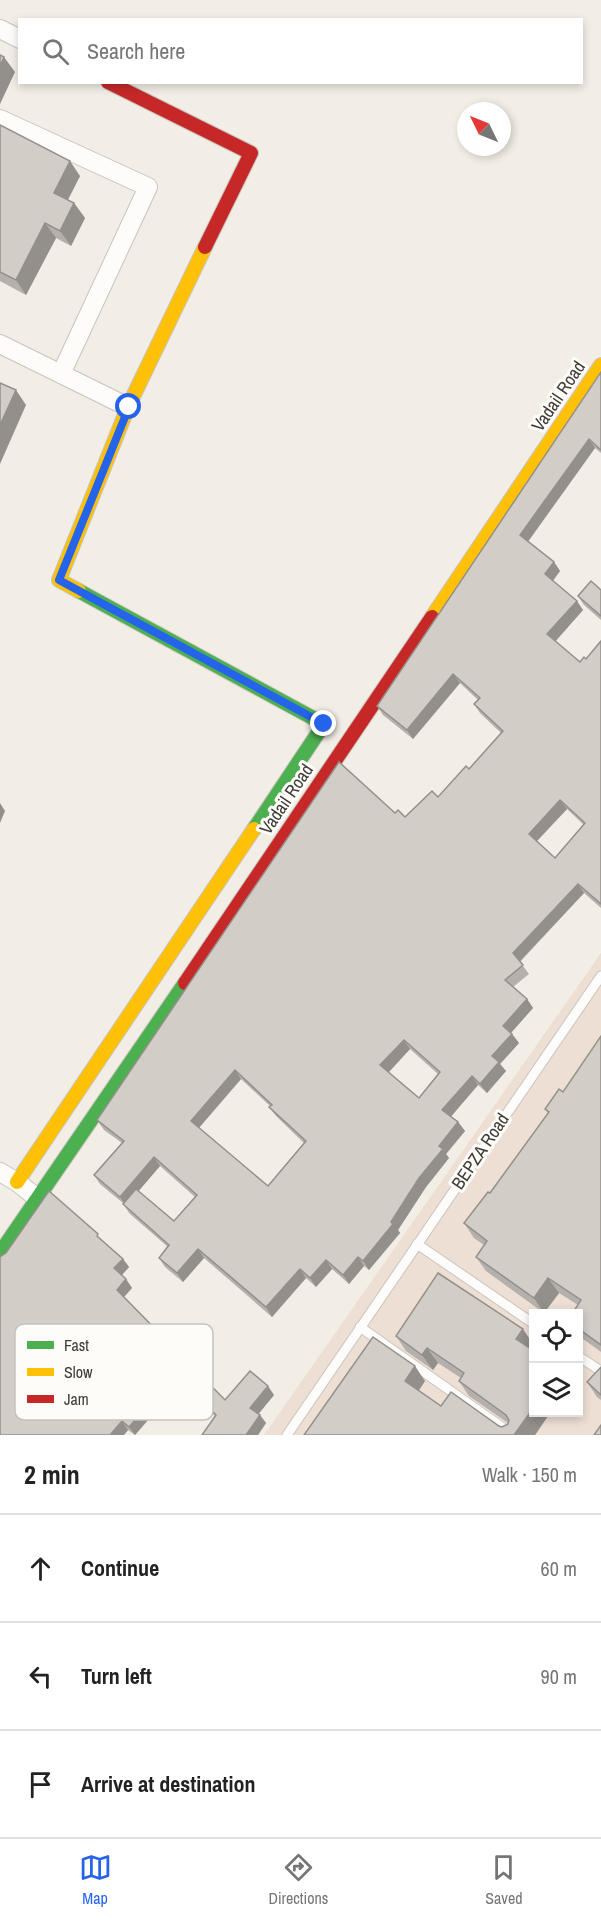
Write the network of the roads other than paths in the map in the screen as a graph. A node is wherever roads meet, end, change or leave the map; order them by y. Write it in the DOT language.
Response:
graph roads {
  1 [pos="0,29"];
  2 [pos="18,38"];
  3 [pos="112,84"];
  4 [pos="0,119"];
  5 [pos="0,344"];
  6 [pos="601,365"];
  7 [pos="61,374"];
  8 [pos="129,407"];
  9 [pos="601,976"];
  10 [pos="0,1172"];
  11 [pos="17,1182"];
  12 [pos="37,1198"];
  13 [pos="417,1244"];
  14 [pos="0,1253"];
  15 [pos="529,1321"];
  16 [pos="360,1328"];
  17 [pos="583,1359"];
  18 [pos="601,1371"];
  19 [pos="287,1435"];
  20 [pos="513,1435"];
  1 -- 2 [label="street"];
  3 -- 8 [label="street"];
  4 -- 7 [label="street"];
  5 -- 7 [label="street"];
  6 -- 12 [label="street, Vadail Road"];
  7 -- 8 [label="street"];
  8 -- 11 [label="street"];
  9 -- 13 [label="lane, BEPZA Road"];
  10 -- 11 [label="street"];
  11 -- 12 [label="street"];
  12 -- 14 [label="street, Vadail Road"];
  13 -- 15 [label="lane"];
  13 -- 16 [label="lane, BEPZA Road"];
  16 -- 19 [label="lane, BEPZA Road"];
  16 -- 20 [label="lane"];
  17 -- 18 [label="lane"];
}
